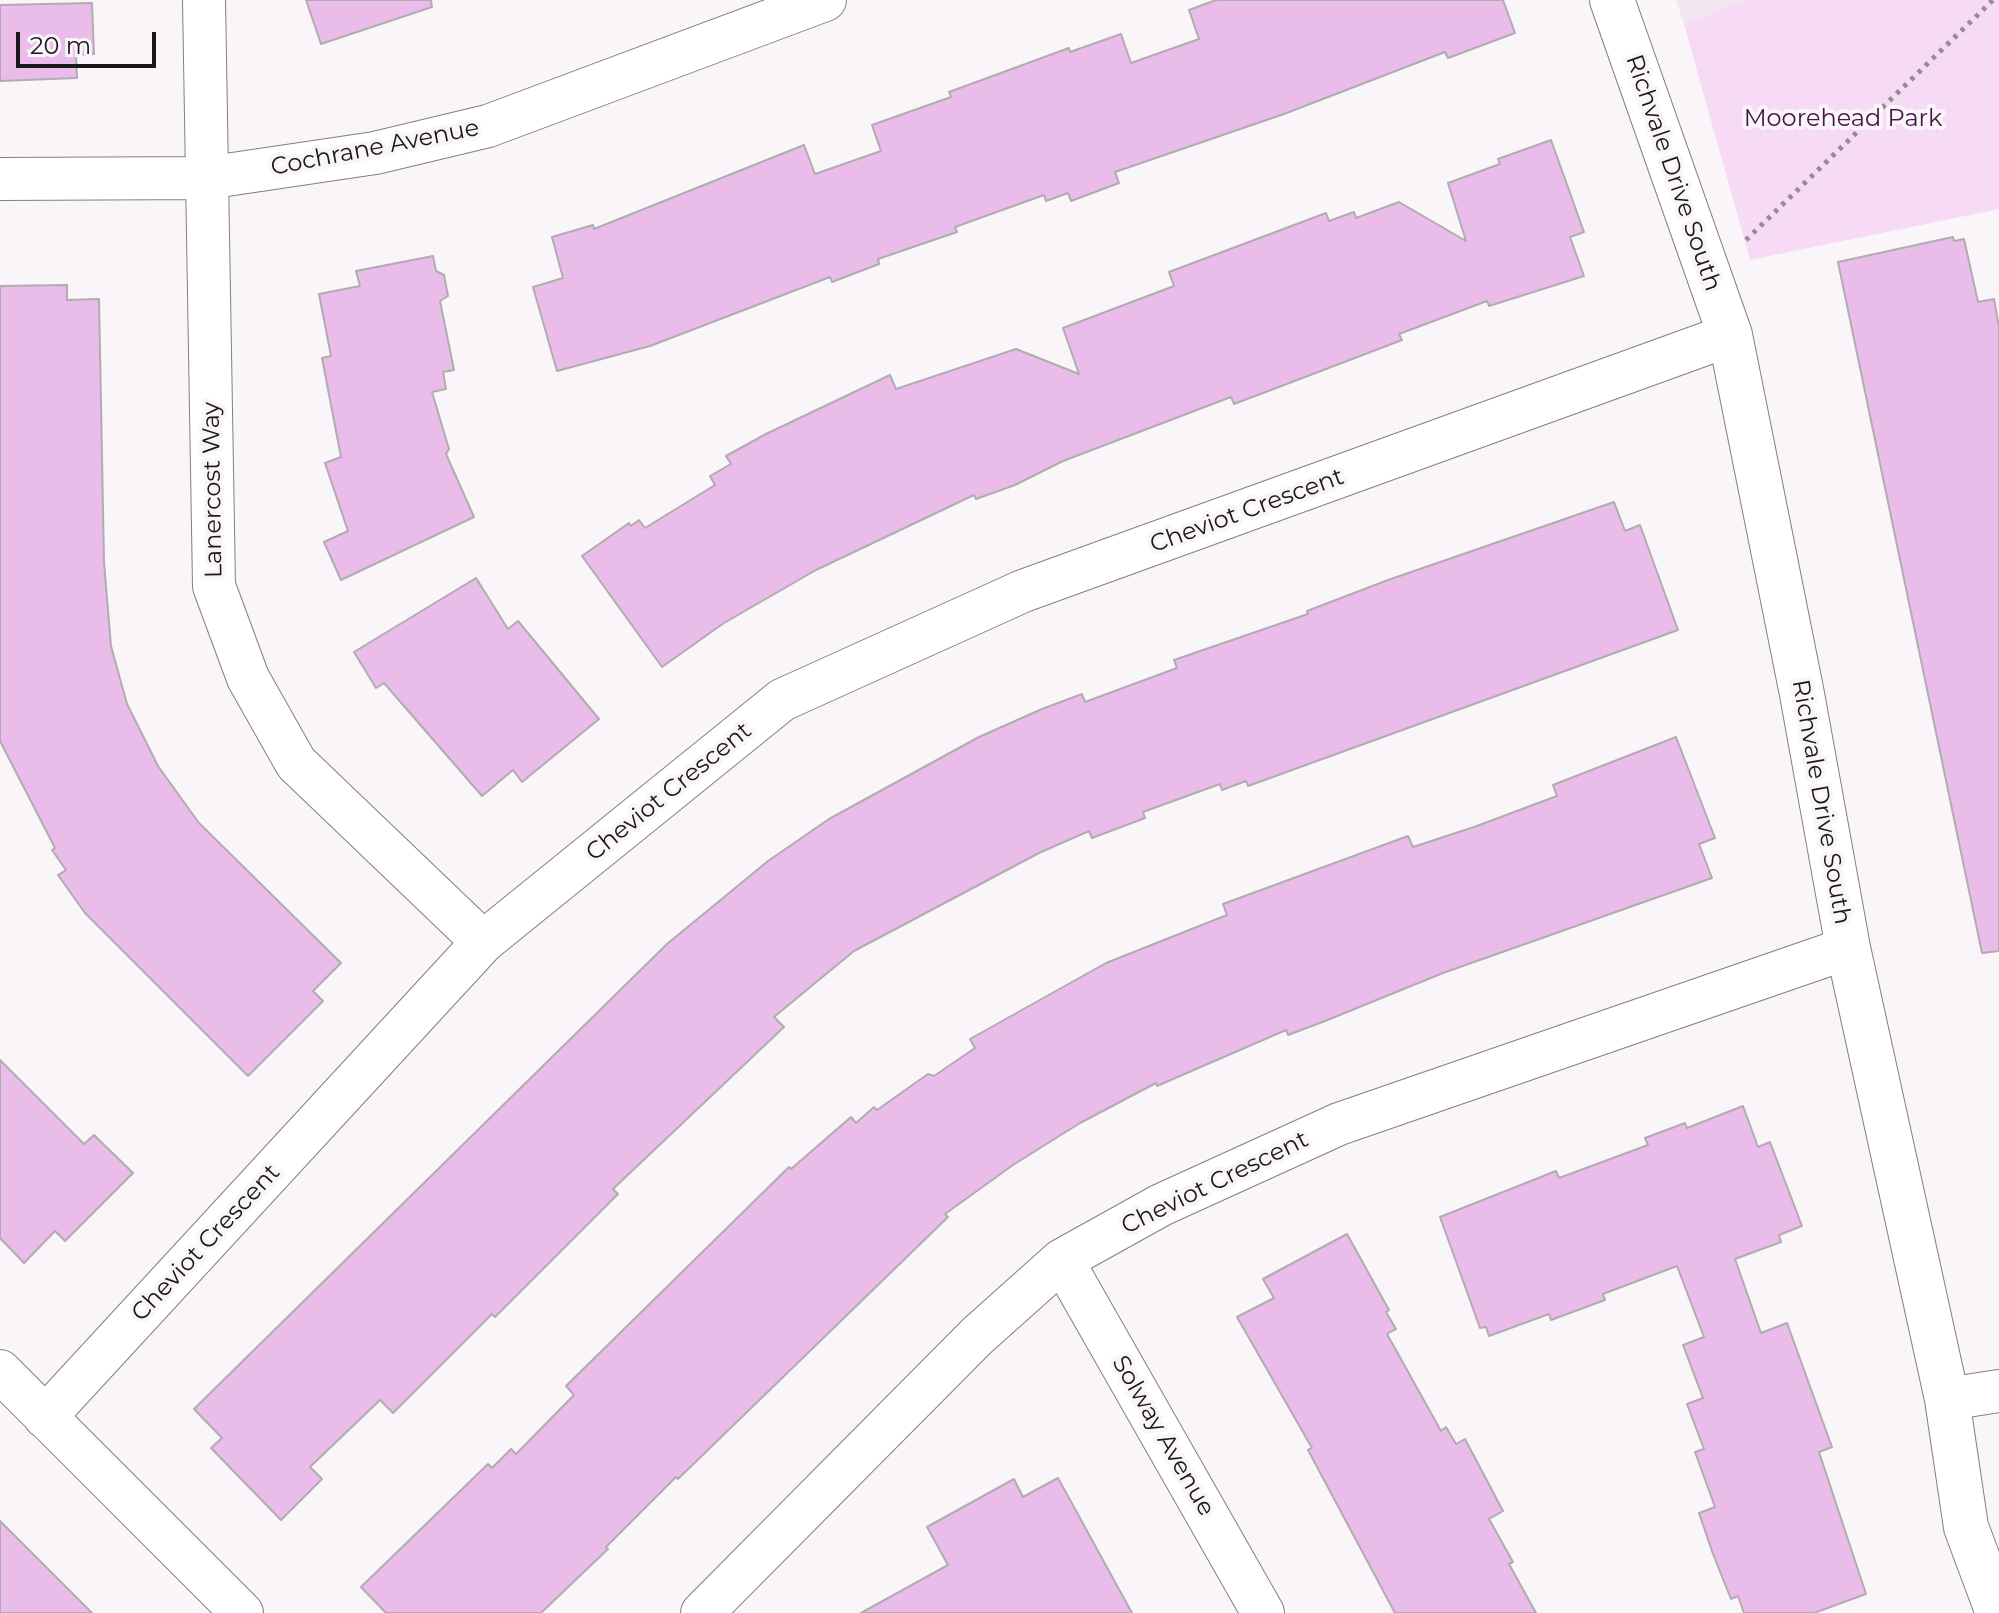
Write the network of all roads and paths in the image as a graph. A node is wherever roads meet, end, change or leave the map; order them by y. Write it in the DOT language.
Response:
graph roads {
  1 [pos="204,0"];
  2 [pos="825,0"];
  3 [pos="1612,0"];
  4 [pos="1993,0"];
  5 [pos="206,178"];
  6 [pos="0,179"];
  7 [pos="1709,277"];
  8 [pos="1730,335"];
  9 [pos="483,942"];
  10 [pos="1848,948"];
  11 [pos="1062,1260"];
  12 [pos="0,1371"];
  13 [pos="1999,1391"];
  14 [pos="1947,1399"];
  15 [pos="45,1417"];
  16 [pos="242,1613"];
  17 [pos="702,1613"];
  18 [pos="1263,1613"];
  19 [pos="1998,1613"];
  1 -- 5 [label="street, Lanercost Way"];
  2 -- 5 [label="street, Cochrane Avenue"];
  3 -- 7 [label="street, Richvale Drive South"];
  4 -- 7 [label="path"];
  5 -- 6 [label="street, Cochrane Avenue"];
  5 -- 9 [label="street, Lanercost Way"];
  7 -- 8 [label="street, Richvale Drive South"];
  8 -- 9 [label="street, Cheviot Crescent"];
  8 -- 10 [label="street, Richvale Drive South"];
  9 -- 15 [label="street, Cheviot Crescent"];
  10 -- 11 [label="street, Cheviot Crescent"];
  10 -- 14 [label="street, Richvale Drive South"];
  11 -- 17 [label="street, Cheviot Crescent"];
  11 -- 18 [label="street, Solway Avenue"];
  12 -- 15 [label="street"];
  13 -- 14 [label="street"];
  14 -- 19 [label="street, Richvale Drive South"];
  15 -- 16 [label="street"];
}
